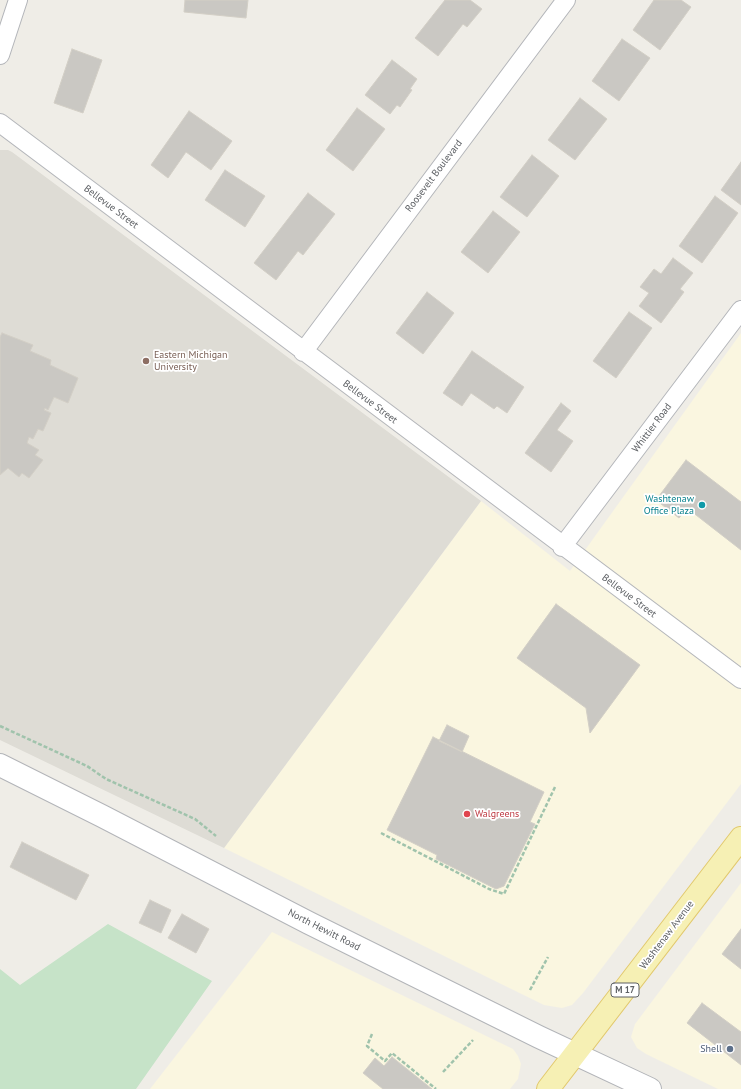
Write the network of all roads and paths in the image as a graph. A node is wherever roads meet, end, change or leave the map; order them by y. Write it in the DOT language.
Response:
graph roads {
  1 [pos="18,0"];
  2 [pos="566,0"];
  3 [pos="0,55"];
  4 [pos="0,123"];
  5 [pos="741,310"];
  6 [pos="303,352"];
  7 [pos="562,547"];
  8 [pos="741,679"];
  9 [pos="0,726"];
  10 [pos="0,765"];
  11 [pos="555,787"];
  12 [pos="381,833"];
  13 [pos="216,836"];
  14 [pos="741,838"];
  15 [pos="548,957"];
  16 [pos="530,990"];
  17 [pos="372,1034"];
  18 [pos="473,1040"];
  19 [pos="575,1054"];
  20 [pos="443,1072"];
  21 [pos="436,1089"];
  22 [pos="548,1089"];
  23 [pos="650,1089"];
  1 -- 3 [label="street"];
  2 -- 6 [label="street, Roosevelt Boulevard"];
  4 -- 6 [label="street, Bellevue Street"];
  5 -- 7 [label="street, Whittier Road"];
  6 -- 7 [label="street, Bellevue Street"];
  7 -- 8 [label="street, Bellevue Street"];
  9 -- 13 [label="path"];
  10 -- 19 [label="main road, North Hewitt Road"];
  11 -- 12 [label="path"];
  14 -- 19 [label="main road, Washtenaw Avenue / M 17"];
  15 -- 16 [label="path"];
  17 -- 21 [label="path"];
  18 -- 20 [label="path"];
  19 -- 22 [label="main road, Washtenaw Avenue / M 17"];
  19 -- 23 [label="main road, North Hewitt Road"];
}
